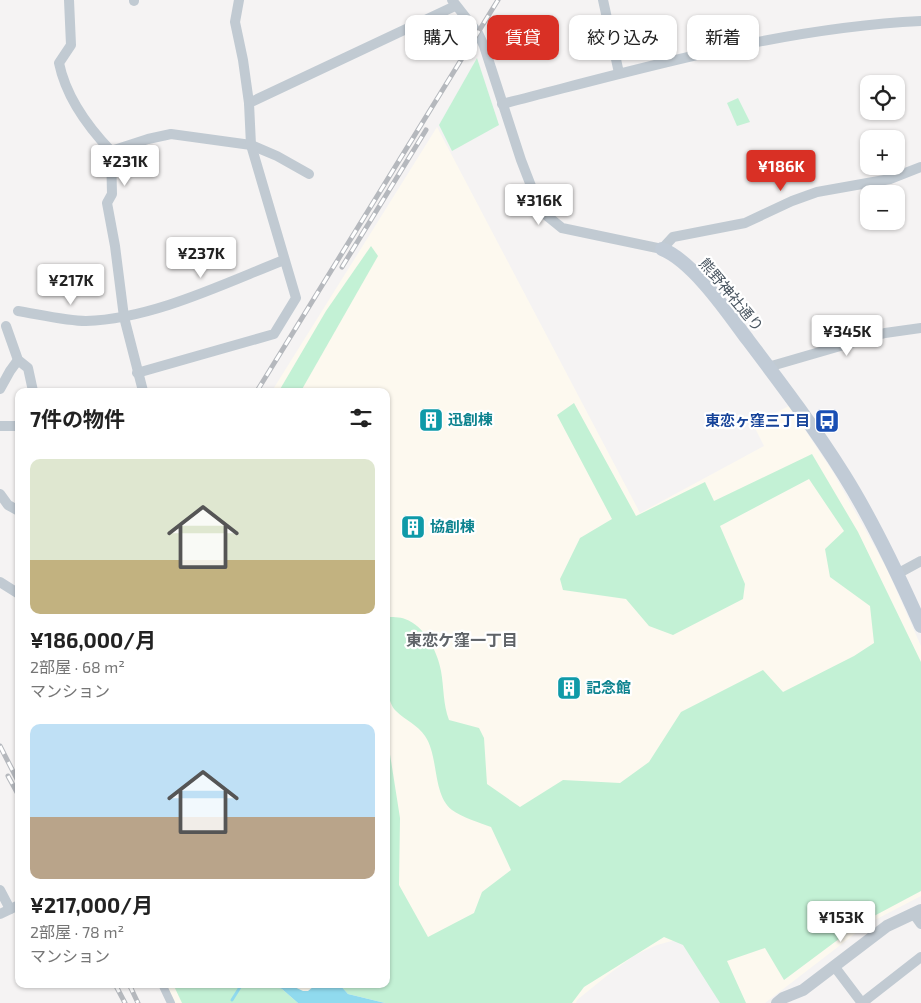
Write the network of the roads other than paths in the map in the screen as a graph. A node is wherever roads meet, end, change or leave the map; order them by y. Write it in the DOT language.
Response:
graph roads {
  1 [pos="69,0"];
  2 [pos="239,0"];
  3 [pos="603,0"];
  4 [pos="454,3"];
  5 [pos="921,21"];
  6 [pos="620,73"];
  7 [pos="249,103"];
  8 [pos="502,104"];
  9 [pos="251,145"];
  10 [pos="111,151"];
  11 [pos="921,167"];
  12 [pos="309,174"];
  13 [pos="662,250"];
  14 [pos="284,260"];
  15 [pos="18,311"];
  16 [pos="124,317"];
  17 [pos="6,326"];
  18 [pos="921,328"];
  19 [pos="18,360"];
  20 [pos="768,367"];
  21 [pos="137,373"];
  22 [pos="32,388"];
  23 [pos="142,388"];
  24 [pos="0,389"];
  25 [pos="0,426"];
  26 [pos="15,426"];
  27 [pos="0,494"];
  28 [pos="15,509"];
  29 [pos="921,561"];
  30 [pos="897,574"];
  31 [pos="0,582"];
  32 [pos="15,591"];
  33 [pos="918,611"];
  34 [pos="921,626"];
  35 [pos="0,890"];
  36 [pos="9,909"];
  37 [pos="918,915"];
  38 [pos="921,957"];
  39 [pos="834,966"];
  40 [pos="164,988"];
  41 [pos="172,1003"];
  42 [pos="777,1003"];
  1 -- 10 [label="street"];
  2 -- 7 [label="street"];
  3 -- 6 [label="street"];
  4 -- 7 [label="street"];
  4 -- 8 [label="street, 熊野神社通り"];
  5 -- 6 [label="street"];
  6 -- 8 [label="street"];
  7 -- 9 [label="street"];
  8 -- 13 [label="street, 熊野神社通り"];
  9 -- 10 [label="street"];
  9 -- 12 [label="street"];
  9 -- 14 [label="street"];
  10 -- 16 [label="street"];
  11 -- 13 [label="street"];
  13 -- 20 [label="main road, 熊野神社通り"];
  14 -- 16 [label="street"];
  14 -- 21 [label="street"];
  15 -- 16 [label="street"];
  16 -- 21 [label="street"];
  17 -- 19 [label="street"];
  18 -- 20 [label="street"];
  19 -- 22 [label="street"];
  19 -- 24 [label="street"];
  20 -- 30 [label="main road, 熊野神社通り"];
  21 -- 23 [label="street"];
  25 -- 26 [label="street"];
  27 -- 28 [label="street"];
  29 -- 30 [label="street"];
  30 -- 33 [label="main road, 熊野神社通り"];
  31 -- 32 [label="street"];
  33 -- 34 [label="main road, 熊野神社通り"];
  35 -- 36 [label="street"];
  37 -- 39 [label="street"];
  38 -- 39 [label="street"];
  39 -- 42 [label="street"];
  40 -- 41 [label="street"];
}
